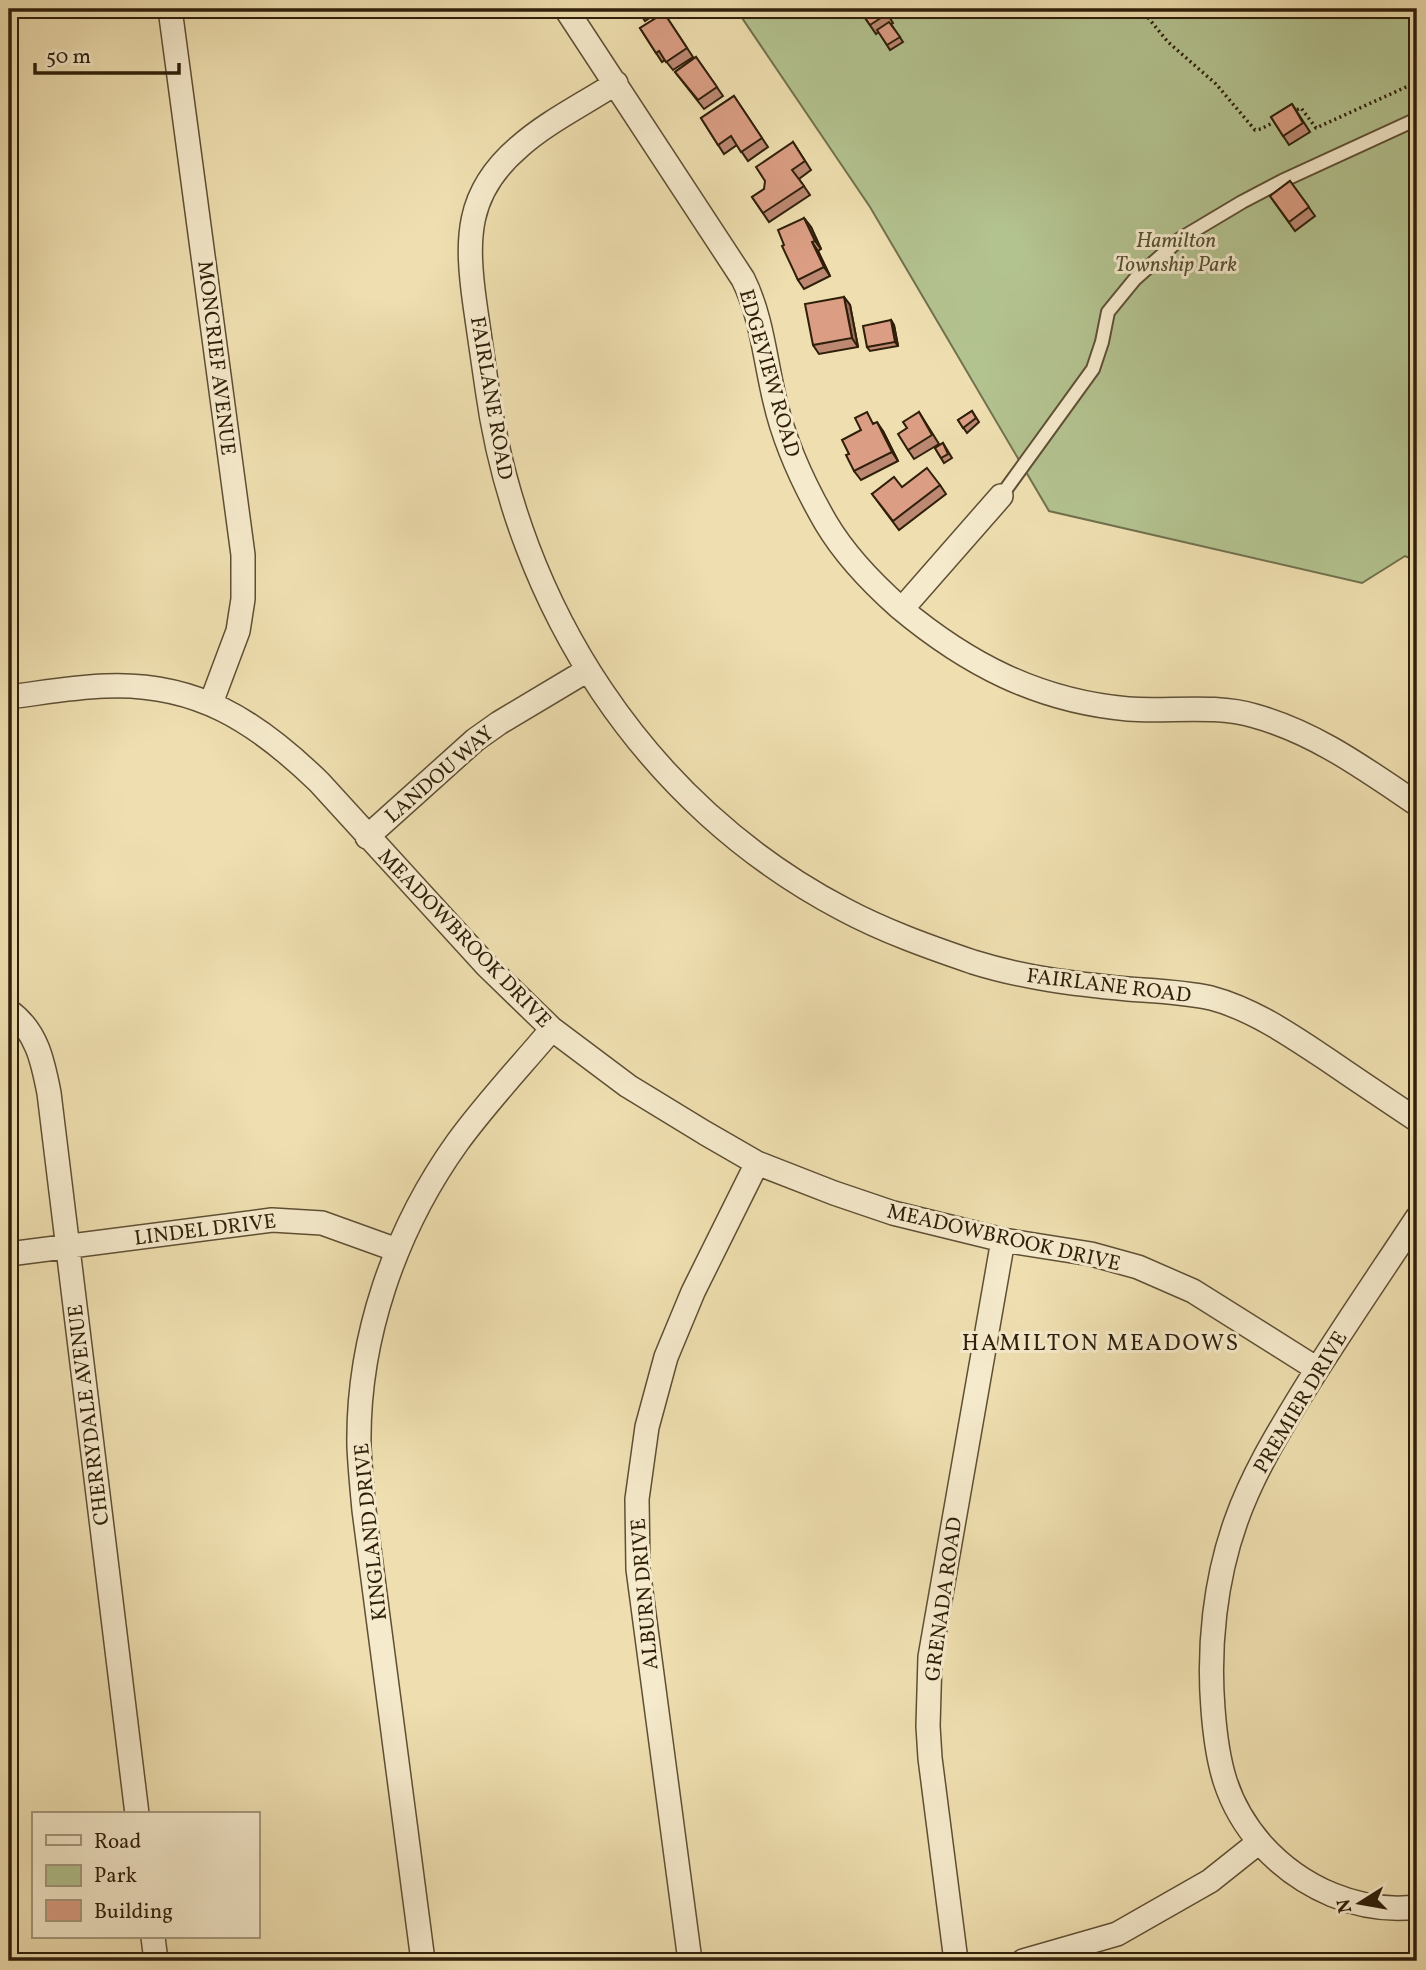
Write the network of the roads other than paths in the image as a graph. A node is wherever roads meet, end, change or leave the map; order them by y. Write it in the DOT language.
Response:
graph roads {
  1 [pos="170,9"];
  2 [pos="566,9"];
  3 [pos="616,83"];
  4 [pos="1417,119"];
  5 [pos="1001,496"];
  6 [pos="902,609"];
  7 [pos="586,671"];
  8 [pos="9,696"];
  9 [pos="211,703"];
  10 [pos="1417,804"];
  11 [pos="367,837"];
  12 [pos="15,1016"];
  13 [pos="552,1029"];
  14 [pos="1417,1120"];
  15 [pos="757,1163"];
  16 [pos="1417,1218"];
  17 [pos="1003,1240"];
  18 [pos="67,1246"];
  19 [pos="397,1250"];
  20 [pos="9,1254"];
  21 [pos="1317,1369"];
  22 [pos="137,1812"];
  23 [pos="1259,1842"];
  24 [pos="1417,1907"];
  25 [pos="153,1938"];
  26 [pos="156,1961"];
  27 [pos="423,1961"];
  28 [pos="690,1961"];
  29 [pos="956,1961"];
  30 [pos="1023,1961"];
  1 -- 9 [label="street, MONCRIEF AVENUE"];
  2 -- 3 [label="street, EDGEVIEW ROAD"];
  3 -- 6 [label="street, EDGEVIEW ROAD"];
  3 -- 7 [label="street, FAIRLANE ROAD"];
  4 -- 5 [label="lane"];
  5 -- 6 [label="street"];
  6 -- 10 [label="street, EDGEVIEW ROAD"];
  7 -- 11 [label="street, LANDOU WAY"];
  7 -- 14 [label="street, FAIRLANE ROAD"];
  8 -- 9 [label="street, MEADOWBROOK DRIVE"];
  9 -- 11 [label="street, MEADOWBROOK DRIVE"];
  11 -- 13 [label="street, MEADOWBROOK DRIVE"];
  12 -- 18 [label="street, CHERRYDALE AVENUE"];
  13 -- 15 [label="street, MEADOWBROOK DRIVE"];
  13 -- 19 [label="street, KINGLAND DRIVE"];
  15 -- 17 [label="street, MEADOWBROOK DRIVE"];
  15 -- 28 [label="street, ALBURN DRIVE"];
  16 -- 21 [label="street, PREMIER DRIVE"];
  17 -- 21 [label="street, MEADOWBROOK DRIVE"];
  17 -- 29 [label="street, GRENADA ROAD"];
  18 -- 19 [label="street, LINDEL DRIVE"];
  18 -- 20 [label="street, LINDEL DRIVE"];
  18 -- 22 [label="street, CHERRYDALE AVENUE"];
  19 -- 27 [label="street, KINGLAND DRIVE"];
  21 -- 23 [label="street, PREMIER DRIVE"];
  23 -- 24 [label="street, PREMIER DRIVE"];
  23 -- 30 [label="street"];
  25 -- 26 [label="street"];
}
